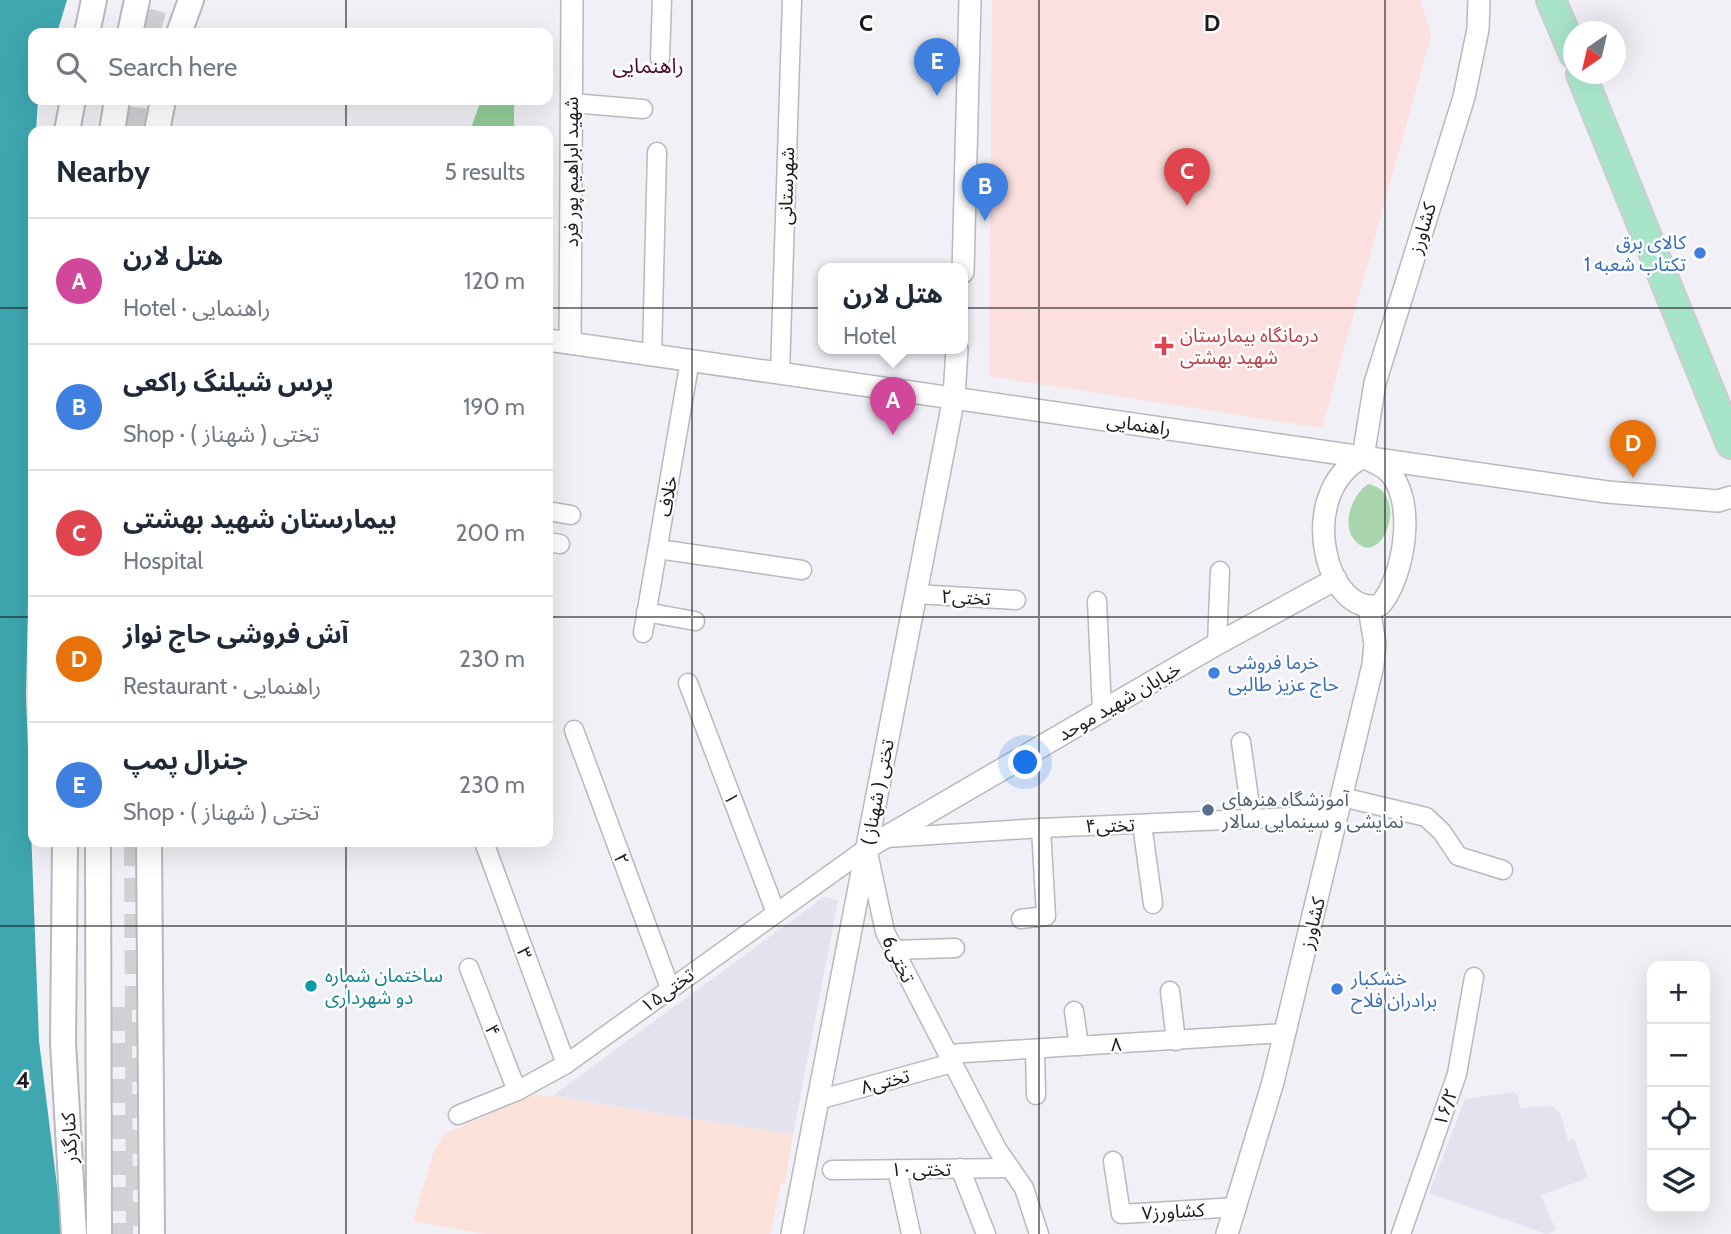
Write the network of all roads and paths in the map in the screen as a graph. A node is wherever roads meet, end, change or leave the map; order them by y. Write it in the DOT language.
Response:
graph roads {
  1 [pos="94,0"];
  2 [pos="137,0"];
  3 [pos="572,0"];
  4 [pos="662,0"];
  5 [pos="792,0"];
  6 [pos="970,0"];
  7 [pos="1479,0"];
  8 [pos="189,1"];
  9 [pos="1550,3"];
  10 [pos="88,28"];
  11 [pos="131,28"];
  12 [pos="181,28"];
  13 [pos="1563,32"];
  14 [pos="660,58"];
  15 [pos="1585,84"];
  16 [pos="572,103"];
  17 [pos="72,105"];
  18 [pos="116,105"];
  19 [pos="162,105"];
  20 [pos="643,109"];
  21 [pos="67,126"];
  22 [pos="113,126"];
  23 [pos="158,126"];
  24 [pos="657,152"];
  25 [pos="963,263"];
  26 [pos="553,341"];
  27 [pos="570,343"];
  28 [pos="957,354"];
  29 [pos="652,355"];
  30 [pos="690,360"];
  31 [pos="780,373"];
  32 [pos="954,397"];
  33 [pos="1731,444"];
  34 [pos="1363,457"];
  35 [pos="1731,497"];
  36 [pos="553,512"];
  37 [pos="571,515"];
  38 [pos="658,549"];
  39 [pos="803,570"];
  40 [pos="1220,571"];
  41 [pos="1336,579"];
  42 [pos="916,594"];
  43 [pos="1016,600"];
  44 [pos="1097,601"];
  45 [pos="1369,608"];
  46 [pos="646,612"];
  47 [pos="695,621"];
  48 [pos="643,633"];
  49 [pos="1217,644"];
  50 [pos="688,683"];
  51 [pos="1102,711"];
  52 [pos="575,730"];
  53 [pos="1241,742"];
  54 [pos="1340,806"];
  55 [pos="1252,820"];
  56 [pos="1142,824"];
  57 [pos="1041,828"];
  58 [pos="874,843"];
  59 [pos="65,847"];
  60 [pos="78,847"];
  61 [pos="98,847"];
  62 [pos="149,847"];
  63 [pos="486,847"];
  64 [pos="1503,870"];
  65 [pos="1153,904"];
  66 [pos="776,913"];
  67 [pos="1021,919"];
  68 [pos="955,948"];
  69 [pos="894,950"];
  70 [pos="469,968"];
  71 [pos="1474,977"];
  72 [pos="670,988"];
  73 [pos="1170,990"];
  74 [pos="1074,1011"];
  75 [pos="1285,1033"];
  76 [pos="1176,1041"];
  77 [pos="63,1043"];
  78 [pos="1079,1046"];
  79 [pos="1035,1049"];
  80 [pos="950,1058"];
  81 [pos="566,1065"];
  82 [pos="517,1091"];
  83 [pos="1036,1095"];
  84 [pos="818,1100"];
  85 [pos="458,1115"];
  86 [pos="1113,1161"];
  87 [pos="960,1168"];
  88 [pos="1010,1168"];
  89 [pos="897,1169"];
  90 [pos="832,1170"];
  91 [pos="1237,1207"];
  92 [pos="74,1234"];
  93 [pos="99,1234"];
  94 [pos="152,1234"];
  95 [pos="792,1234"];
  96 [pos="911,1234"];
  97 [pos="986,1234"];
  98 [pos="1039,1234"];
  99 [pos="1227,1234"];
  100 [pos="1402,1234"];
  1 -- 10 [label="main road"];
  2 -- 11 [label="main road"];
  3 -- 16 [label="street, شهید ابراهیم پور فرد"];
  4 -- 14 [label="street"];
  5 -- 31 [label="street, شهرستانی"];
  6 -- 25 [label="street"];
  7 -- 34 [label="street, کشاورز"];
  8 -- 12 [label="main road"];
  9 -- 13 [label="main road"];
  15 -- 33 [label="main road"];
  16 -- 20 [label="street"];
  16 -- 27 [label="street, شهید ابراهیم پور فرد"];
  17 -- 21 [label="main road"];
  18 -- 22 [label="main road"];
  19 -- 23 [label="main road"];
  24 -- 29 [label="street"];
  26 -- 27 [label="street, راهنمایی"];
  27 -- 29 [label="street, راهنمایی"];
  28 -- 32 [label="street, تختی ( شهناز )"];
  29 -- 30 [label="street, راهنمایی"];
  30 -- 31 [label="street, راهنمایی"];
  30 -- 38 [label="street, خلاف"];
  31 -- 32 [label="street, راهنمایی"];
  32 -- 34 [label="street, راهنمایی"];
  32 -- 42 [label="street, تختی ( شهناز )"];
  34 -- 35 [label="street, راهنمایی"];
  34 -- 41 [label="street"];
  34 -- 45 [label="street"];
  36 -- 37 [label="street"];
  38 -- 39 [label="street"];
  38 -- 46 [label="street, خلاف"];
  40 -- 49 [label="street"];
  41 -- 45 [label="street"];
  41 -- 49 [label="street, خیابان شهید موحد"];
  42 -- 43 [label="street, تختی۲"];
  42 -- 58 [label="street, تختی ( شهناز )"];
  44 -- 51 [label="street"];
  45 -- 54 [label="street, کشاورز"];
  46 -- 47 [label="street"];
  46 -- 48 [label="street, خلاف"];
  49 -- 51 [label="street, خیابان شهید موحد"];
  50 -- 66 [label="street, ۱"];
  51 -- 58 [label="street, خیابان شهید موحد"];
  52 -- 72 [label="street, ۲"];
  53 -- 55 [label="street"];
  54 -- 55 [label="street, تختی۴"];
  54 -- 64 [label="street, تختی۴"];
  54 -- 75 [label="street, کشاورز"];
  55 -- 56 [label="street, تختی۴"];
  56 -- 57 [label="street, تختی۴"];
  56 -- 65 [label="street"];
  57 -- 58 [label="street, تختی۴"];
  57 -- 67 [label="street"];
  58 -- 66 [label="street, تختی۱۵"];
  58 -- 69 [label="street, 6تختی"];
  58 -- 84 [label="street, تختی ( شهناز )"];
  59 -- 77 [label="main road"];
  60 -- 77 [label="main road"];
  61 -- 93 [label="main road"];
  62 -- 94 [label="main road"];
  63 -- 81 [label="street, ۳"];
  66 -- 72 [label="street, تختی۱۵"];
  68 -- 69 [label="street"];
  69 -- 80 [label="street, 6تختی"];
  70 -- 82 [label="street, ۴"];
  71 -- 100 [label="street, ۱۶/۲"];
  72 -- 81 [label="street, تختی۱۵"];
  73 -- 76 [label="street"];
  74 -- 78 [label="street"];
  75 -- 76 [label="street, ۸"];
  75 -- 91 [label="street, کشاورز"];
  76 -- 78 [label="street, ۸"];
  77 -- 92 [label="main road, کنارگذر"];
  78 -- 79 [label="street, ۸"];
  79 -- 80 [label="street, ۸"];
  79 -- 83 [label="street"];
  80 -- 84 [label="street, تختی۸"];
  80 -- 88 [label="street, 6تختی"];
  81 -- 82 [label="street, تختی۱۵"];
  82 -- 85 [label="street, تختی۱۵"];
  84 -- 95 [label="street, تختی ( شهناز )"];
  86 -- 91 [label="street, ۷کشاورز"];
  87 -- 88 [label="street, تختی۱۰"];
  87 -- 89 [label="street, تختی۱۰"];
  87 -- 97 [label="street"];
  88 -- 98 [label="street, 6تختی"];
  89 -- 90 [label="street, تختی۱۰"];
  89 -- 96 [label="street"];
  91 -- 99 [label="street, کشاورز"];
}
